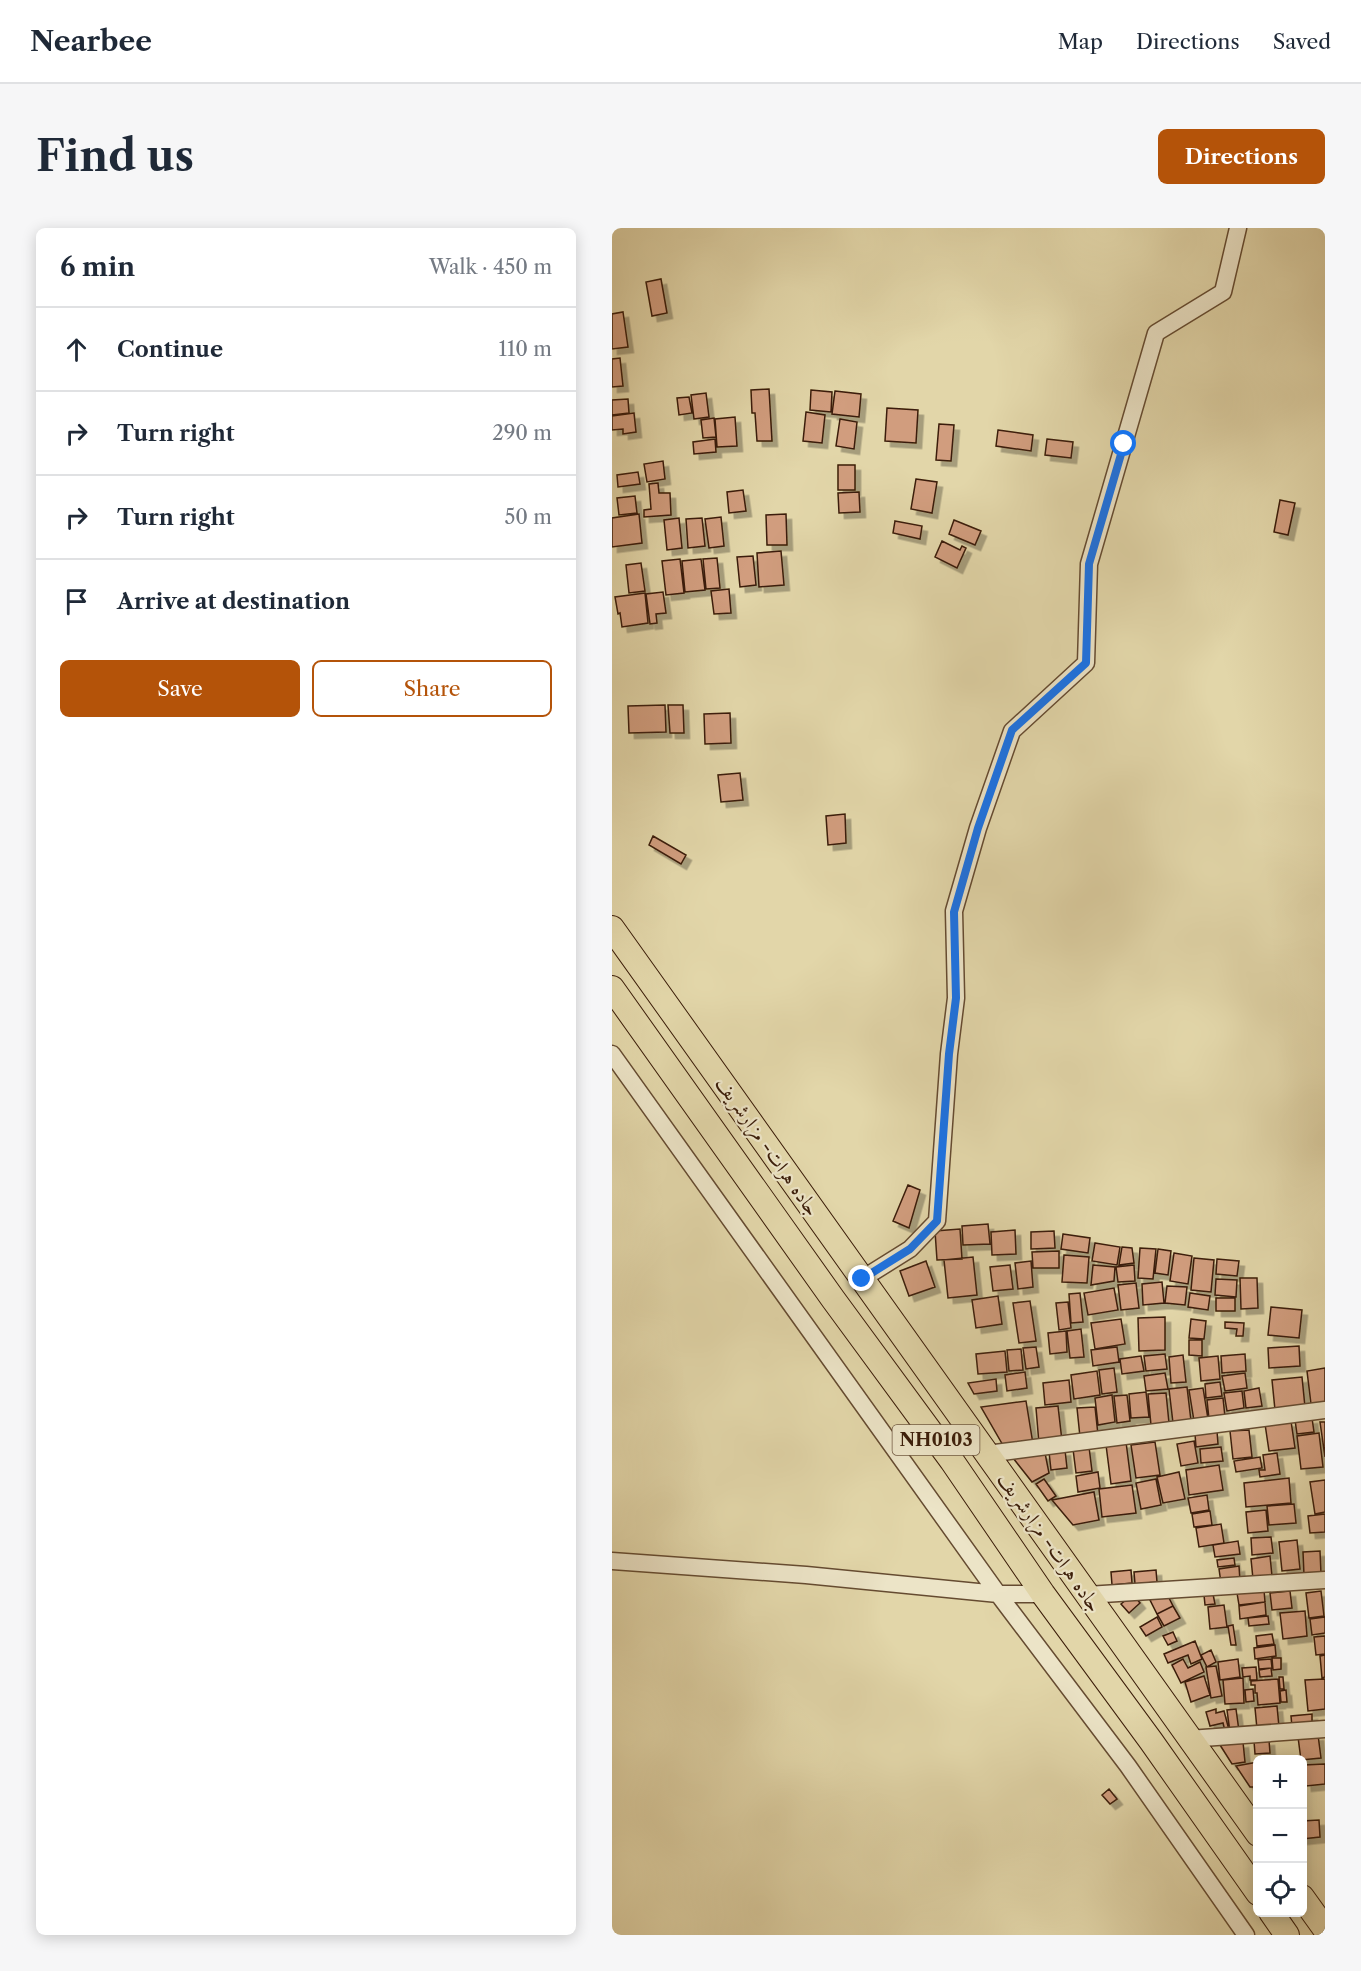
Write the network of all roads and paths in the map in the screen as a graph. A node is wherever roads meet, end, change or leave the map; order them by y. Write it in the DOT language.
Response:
graph roads {
  1 [pos="1238,228"];
  2 [pos="612,928"];
  3 [pos="612,988"];
  4 [pos="612,1054"];
  5 [pos="862,1279"];
  6 [pos="1325,1410"];
  7 [pos="987,1454"];
  8 [pos="612,1561"];
  9 [pos="1325,1580"];
  10 [pos="998,1594"];
  11 [pos="1043,1594"];
  12 [pos="1087,1595"];
  13 [pos="1325,1729"];
  14 [pos="1189,1739"];
  15 [pos="1253,1828"];
  16 [pos="1253,1887"];
  17 [pos="1307,1904"];
  18 [pos="1274,1917"];
  19 [pos="1325,1929"];
  20 [pos="1246,1935"];
  21 [pos="1287,1935"];
  1 -- 5 [label="street"];
  2 -- 5 [label="highway, جاده هرات- مزارشریف"];
  3 -- 11 [label="highway, جاده هرات- مزارشریف / NH0103"];
  4 -- 10 [label="street"];
  5 -- 7 [label="highway, جاده هرات- مزارشریف"];
  6 -- 7 [label="street"];
  7 -- 12 [label="highway, جاده هرات- مزارشریف"];
  8 -- 10 [label="street"];
  9 -- 12 [label="street"];
  10 -- 11 [label="street"];
  10 -- 20 [label="street"];
  11 -- 16 [label="highway, جاده هرات- مزارشریف / NH0103"];
  12 -- 14 [label="highway, جاده هرات- مزارشریف"];
  13 -- 14 [label="street"];
  14 -- 15 [label="highway, جاده هرات- مزارشریف"];
  17 -- 19 [label="highway"];
  18 -- 21 [label="highway"];
}
